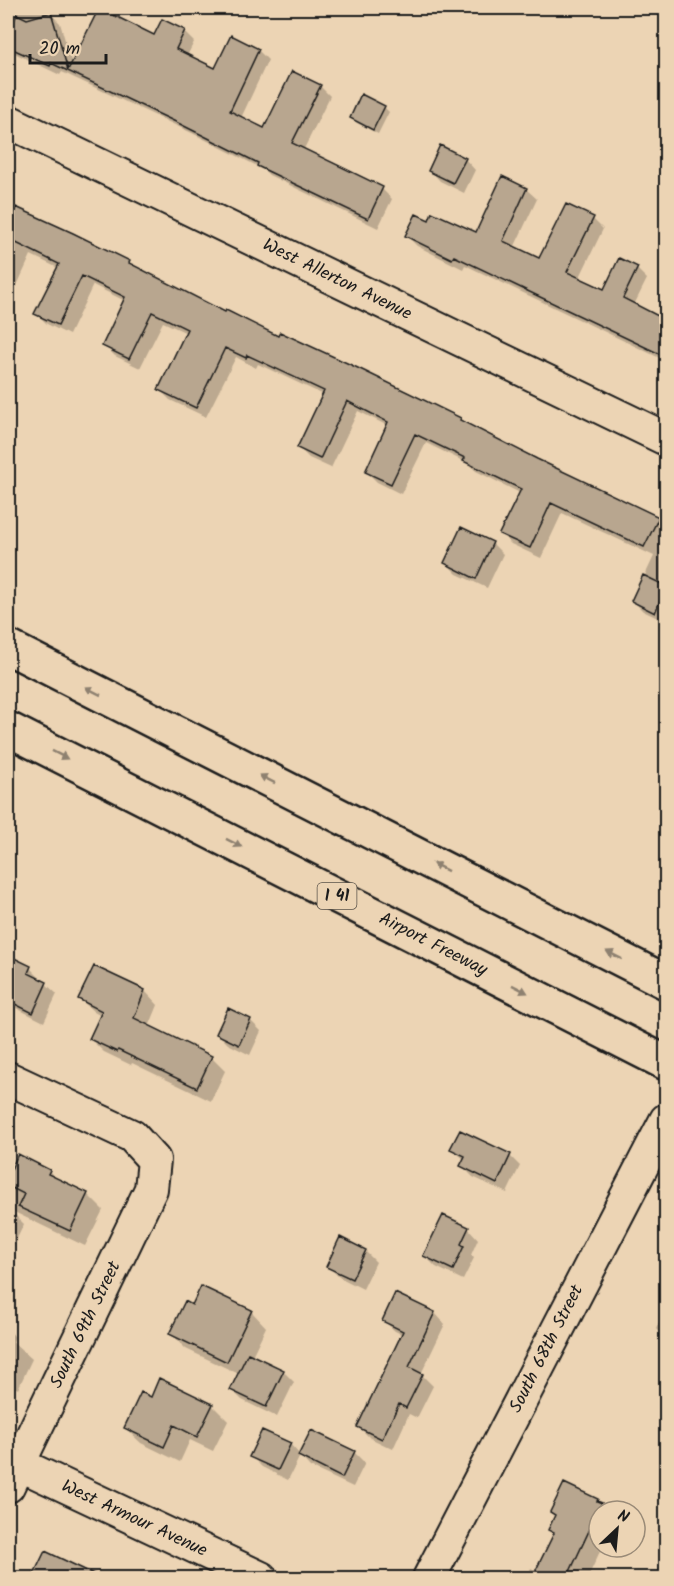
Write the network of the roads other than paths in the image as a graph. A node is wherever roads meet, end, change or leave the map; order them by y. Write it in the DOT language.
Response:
graph roads {
  1 [pos="8,122"];
  2 [pos="666,439"];
  3 [pos="8,647"];
  4 [pos="8,729"];
  5 [pos="666,982"];
  6 [pos="666,1063"];
  7 [pos="8,1078"];
  8 [pos="666,1120"];
  9 [pos="11,1470"];
  10 [pos="261,1578"];
  11 [pos="429,1578"];
  1 -- 2 [label="street, West Allerton Avenue"];
  5 -- 3 [label="highway, one-way"];
  4 -- 6 [label="highway, Airport Freeway / I 41, one-way"];
  7 -- 9 [label="street, South 69th Street"];
  8 -- 11 [label="street, South 68th Street"];
  9 -- 10 [label="street, West Armour Avenue"];
}
